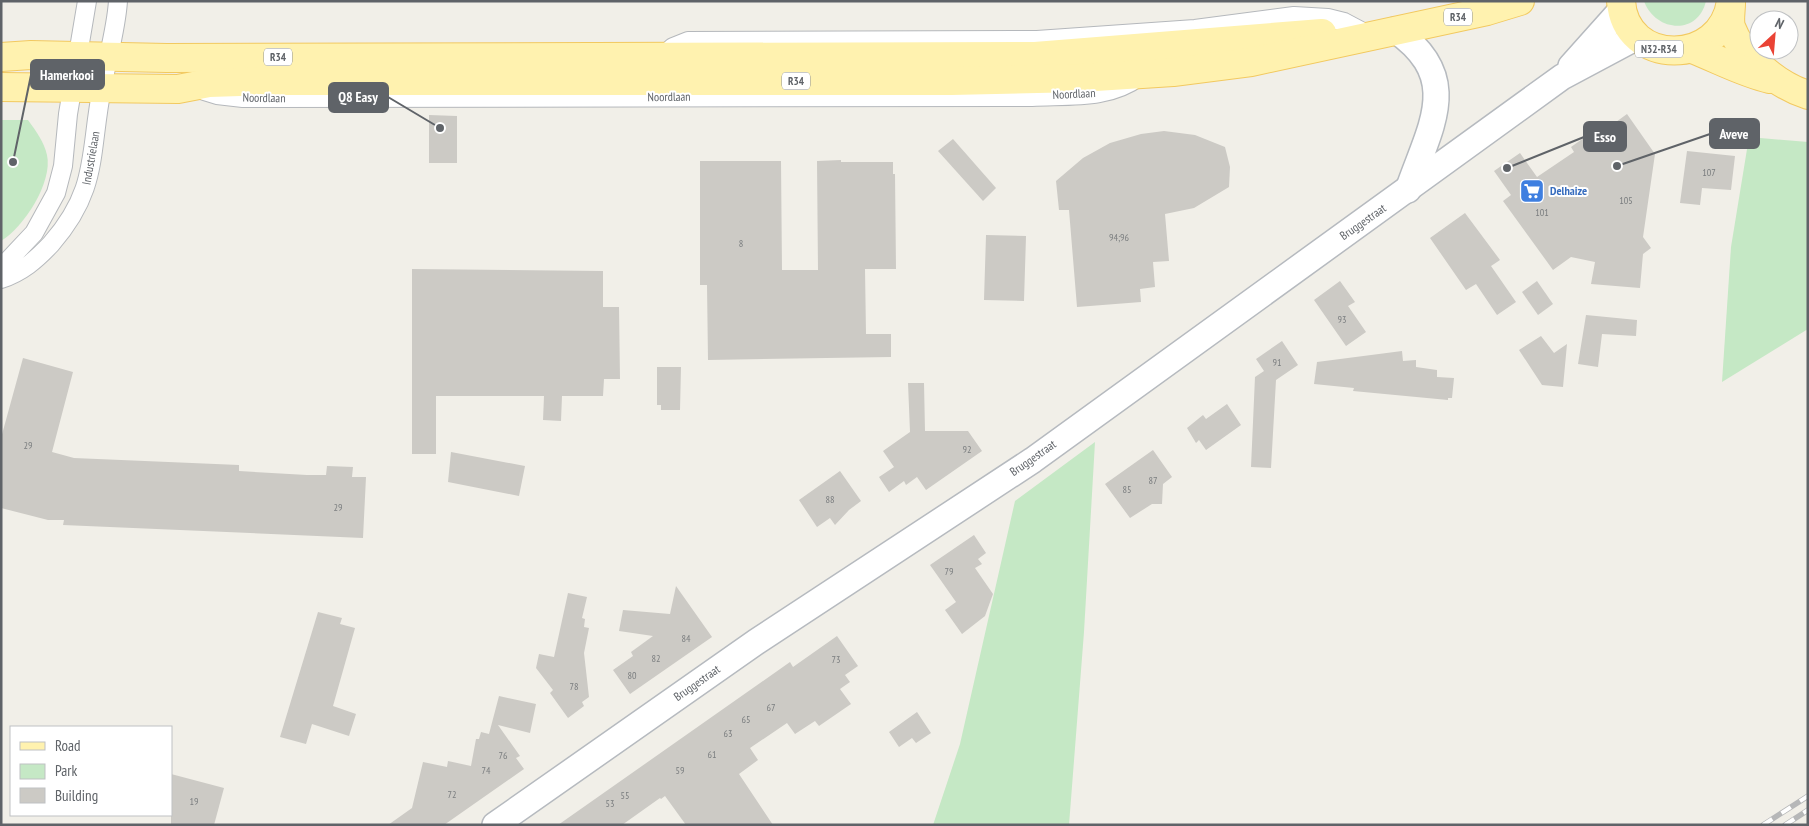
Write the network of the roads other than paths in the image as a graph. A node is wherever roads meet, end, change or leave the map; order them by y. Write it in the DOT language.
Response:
graph roads {
  1 [pos="87,1"];
  2 [pos="118,1"];
  3 [pos="1520,1"];
  4 [pos="1731,2"];
  5 [pos="1621,5"];
  6 [pos="1396,30"];
  7 [pos="1638,36"];
  8 [pos="1692,49"];
  9 [pos="4,55"];
  10 [pos="79,56"];
  11 [pos="108,57"];
  12 [pos="1562,77"];
  13 [pos="1778,81"];
  14 [pos="1,87"];
  15 [pos="73,87"];
  16 [pos="102,88"];
  17 [pos="1808,95"];
  18 [pos="1408,190"];
  19 [pos="1,268"];
  20 [pos="1,279"];
  21 [pos="495,825"];
  1 -- 10 [label="street"];
  2 -- 11 [label="street, Industrielaan"];
  3 -- 6 [label="main road, Noordlaan / R34"];
  4 -- 8 [label="main road, N32-R34"];
  4 -- 13 [label="main road"];
  5 -- 7 [label="main road, N32-R34"];
  5 -- 12 [label="street, Bruggestraat"];
  6 -- 11 [label="main road, Noordlaan / R34"];
  6 -- 16 [label="main road, Noordlaan / R34"];
  6 -- 18 [label="street"];
  7 -- 8 [label="main road, N32-R34"];
  7 -- 12 [label="street, Bruggestraat"];
  8 -- 13 [label="main road"];
  9 -- 10 [label="main road, Noordlaan / R34"];
  10 -- 11 [label="main road, Noordlaan / R34"];
  10 -- 15 [label="street"];
  11 -- 16 [label="street, Industrielaan"];
  12 -- 18 [label="street, Bruggestraat"];
  13 -- 17 [label="main road"];
  14 -- 15 [label="main road, Noordlaan / R34"];
  15 -- 16 [label="main road, Noordlaan / R34"];
  15 -- 19 [label="street"];
  16 -- 20 [label="street, Industrielaan"];
  18 -- 21 [label="street, Bruggestraat"];
}
